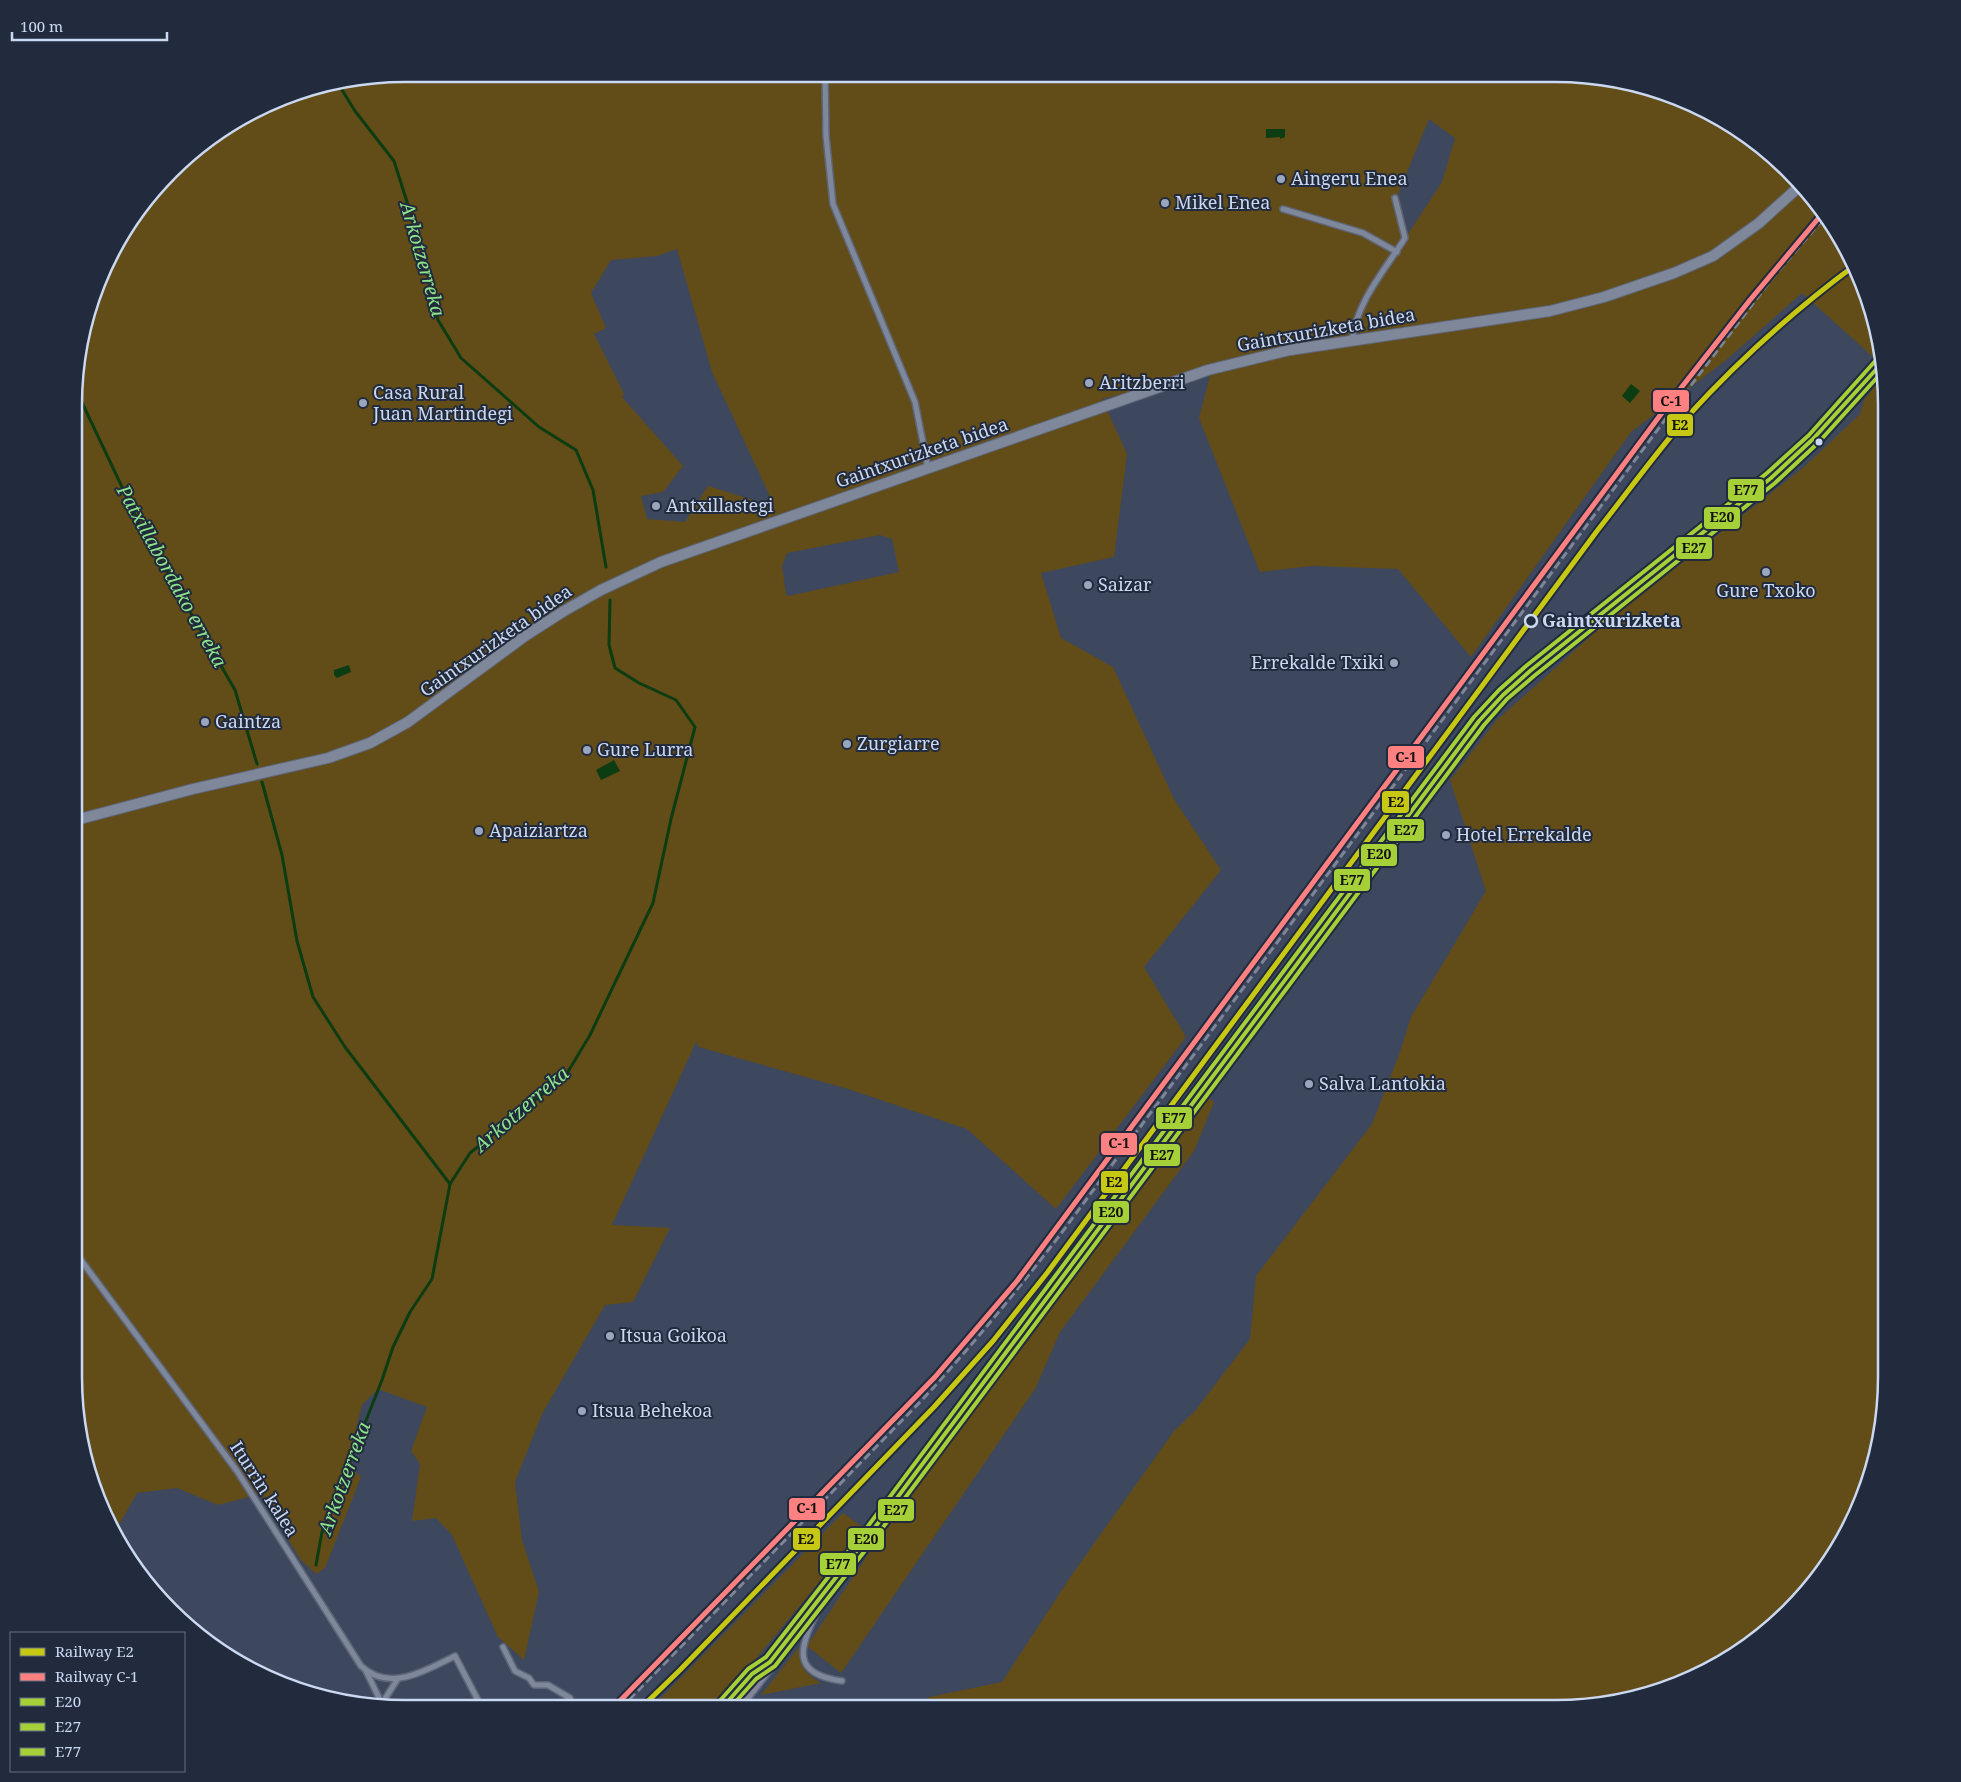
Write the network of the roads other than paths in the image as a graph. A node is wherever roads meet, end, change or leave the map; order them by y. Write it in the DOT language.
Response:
graph roads {
  1 [pos="825,82"];
  2 [pos="1795,190"];
  3 [pos="1395,198"];
  4 [pos="1283,209"];
  5 [pos="1397,252"];
  6 [pos="1352,340"];
  7 [pos="1876,369"];
  8 [pos="928,469"];
  9 [pos="82,818"];
  10 [pos="82,1261"];
  11 [pos="829,1586"];
  12 [pos="503,1647"];
  13 [pos="770,1662"];
  14 [pos="366,1672"];
  15 [pos="398,1680"];
  16 [pos="842,1681"];
  17 [pos="748,1690"];
  18 [pos="378,1698"];
  19 [pos="385,1699"];
  20 [pos="478,1700"];
  21 [pos="570,1700"];
  22 [pos="729,1700"];
  23 [pos="740,1700"];
  24 [pos="747,1700"];
  1 -- 8 [label="street"];
  2 -- 6 [label="main road, Gaintxurizketa bidea"];
  3 -- 5 [label="street"];
  4 -- 5 [label="street"];
  5 -- 6 [label="street"];
  6 -- 8 [label="main road, Gaintxurizketa bidea"];
  7 -- 11 [label="main road"];
  8 -- 9 [label="main road, Gaintxurizketa bidea"];
  10 -- 14 [label="street, Iturrin kalea"];
  11 -- 13 [label="main road"];
  11 -- 16 [label="street"];
  12 -- 21 [label="street"];
  13 -- 17 [label="main road"];
  13 -- 22 [label="main road"];
  14 -- 15 [label="street"];
  14 -- 18 [label="street, Iturrin kalea"];
  15 -- 19 [label="street"];
  15 -- 20 [label="street"];
  17 -- 23 [label="main road"];
  17 -- 24 [label="main road"];
}
